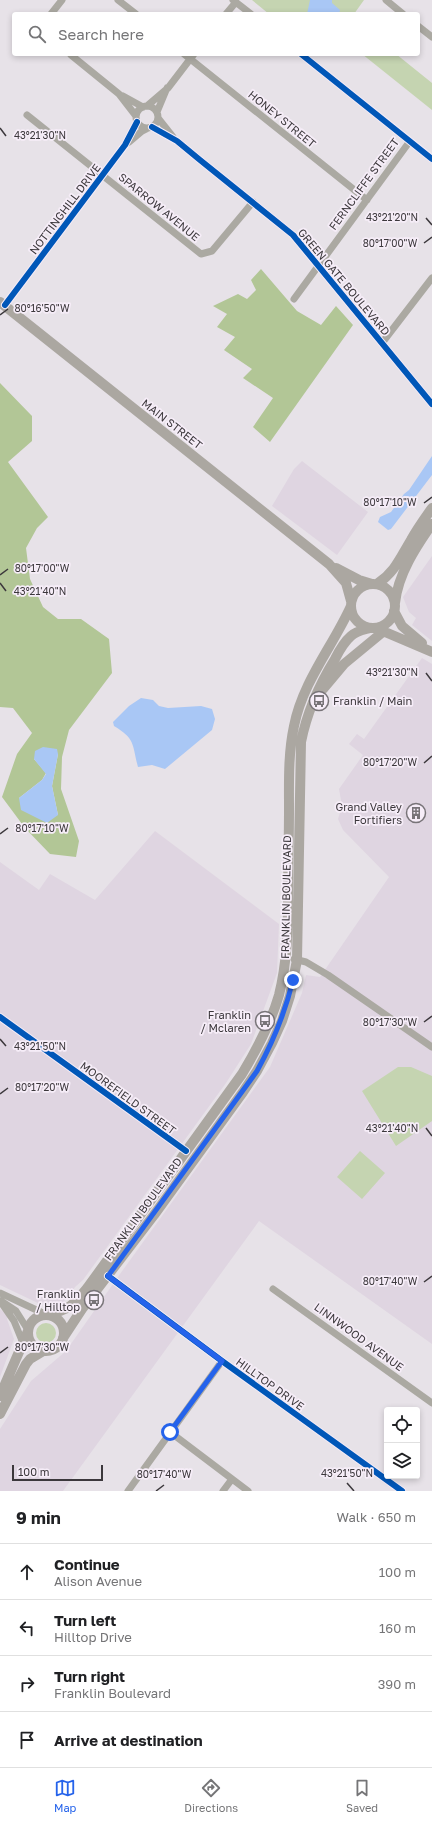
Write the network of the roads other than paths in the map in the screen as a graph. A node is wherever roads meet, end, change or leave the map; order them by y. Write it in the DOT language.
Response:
graph roads {
  1 [pos="62,0"];
  2 [pos="118,0"];
  3 [pos="386,0"];
  4 [pos="234,1"];
  5 [pos="53,12"];
  6 [pos="133,12"];
  7 [pos="227,12"];
  8 [pos="248,12"];
  9 [pos="401,12"];
  10 [pos="420,28"];
  11 [pos="432,37"];
  12 [pos="72,56"];
  13 [pos="304,56"];
  14 [pos="192,57"];
  15 [pos="168,88"];
  16 [pos="119,94"];
  17 [pos="145,106"];
  18 [pos="26,115"];
  19 [pos="158,115"];
  20 [pos="137,119"];
  21 [pos="150,127"];
  22 [pos="176,141"];
  23 [pos="410,141"];
  24 [pos="125,145"];
  25 [pos="432,159"];
  26 [pos="102,176"];
  27 [pos="367,200"];
  28 [pos="253,202"];
  29 [pos="319,266"];
  30 [pos="432,278"];
  31 [pos="294,299"];
  32 [pos="2,304"];
  33 [pos="382,343"];
  34 [pos="431,402"];
  35 [pos="432,508"];
  36 [pos="432,524"];
  37 [pos="329,564"];
  38 [pos="375,584"];
  39 [pos="351,604"];
  40 [pos="394,609"];
  41 [pos="372,628"];
  42 [pos="384,632"];
  43 [pos="430,650"];
  44 [pos="312,702"];
  45 [pos="286,958"];
  46 [pos="297,960"];
  47 [pos="0,1017"];
  48 [pos="432,1047"];
  49 [pos="186,1151"];
  50 [pos="108,1276"];
  51 [pos="273,1289"];
  52 [pos="0,1294"];
  53 [pos="0,1301"];
  54 [pos="46,1314"];
  55 [pos="28,1331"];
  56 [pos="63,1338"];
  57 [pos="23,1342"];
  58 [pos="45,1350"];
  59 [pos="222,1361"];
  60 [pos="0,1396"];
  61 [pos="432,1403"];
  62 [pos="0,1414"];
  63 [pos="170,1432"];
  64 [pos="232,1479"];
  65 [pos="128,1491"];
  66 [pos="223,1491"];
  67 [pos="248,1491"];
  68 [pos="402,1491"];
  1 -- 5 [label="street"];
  2 -- 6 [label="street"];
  3 -- 9 [label="street"];
  4 -- 7 [label="street"];
  4 -- 8 [label="street"];
  10 -- 11 [label="street"];
  12 -- 16 [label="street"];
  13 -- 23 [label="street"];
  14 -- 15 [label="street"];
  14 -- 27 [label="street, HONEY STREET"];
  15 -- 17 [label="street"];
  15 -- 19 [label="street"];
  16 -- 17 [label="street"];
  16 -- 20 [label="street"];
  17 -- 19 [label="street"];
  17 -- 20 [label="street"];
  18 -- 26 [label="street, SPARROW AVENUE"];
  19 -- 21 [label="street"];
  19 -- 22 [label="street, GREEN GATE BOULEVARD"];
  20 -- 21 [label="street"];
  20 -- 24 [label="street, NOTTINGHILL DRIVE"];
  21 -- 22 [label="street, GREEN GATE BOULEVARD"];
  21 -- 24 [label="street, NOTTINGHILL DRIVE"];
  22 -- 28 [label="street, GREEN GATE BOULEVARD"];
  23 -- 25 [label="street"];
  23 -- 27 [label="street, FERNCLIFFE STREET"];
  24 -- 26 [label="street, NOTTINGHILL DRIVE"];
  26 -- 28 [label="street, SPARROW AVENUE"];
  26 -- 32 [label="street, NOTTINGHILL DRIVE"];
  27 -- 29 [label="street, FERNCLIFFE STREET"];
  28 -- 29 [label="street, GREEN GATE BOULEVARD"];
  29 -- 31 [label="street, FERNCLIFFE STREET"];
  29 -- 33 [label="street, GREEN GATE BOULEVARD"];
  30 -- 33 [label="street"];
  32 -- 37 [label="main road, MAIN STREET"];
  33 -- 34 [label="street, GREEN GATE BOULEVARD"];
  35 -- 38 [label="main road"];
  36 -- 40 [label="main road"];
  37 -- 38 [label="main road, MAIN STREET"];
  37 -- 39 [label="main road, MAIN STREET"];
  38 -- 39 [label="main road"];
  38 -- 40 [label="main road"];
  39 -- 41 [label="main road"];
  39 -- 45 [label="main road, FRANKLIN BOULEVARD"];
  40 -- 41 [label="main road"];
  40 -- 43 [label="main road"];
  41 -- 42 [label="main road"];
  41 -- 44 [label="main road, FRANKLIN BOULEVARD"];
  42 -- 43 [label="main road"];
  42 -- 44 [label="main road"];
  44 -- 46 [label="main road, FRANKLIN BOULEVARD"];
  45 -- 46 [label="street"];
  45 -- 49 [label="main road, FRANKLIN BOULEVARD"];
  46 -- 48 [label="street"];
  46 -- 50 [label="main road, FRANKLIN BOULEVARD"];
  47 -- 49 [label="street, MOOREFIELD STREET"];
  49 -- 54 [label="main road, FRANKLIN BOULEVARD"];
  50 -- 56 [label="main road, FRANKLIN BOULEVARD"];
  50 -- 59 [label="street, HILLTOP DRIVE"];
  51 -- 61 [label="street, LINNWOOD AVENUE"];
  52 -- 54 [label="street"];
  53 -- 55 [label="street"];
  53 -- 57 [label="street"];
  54 -- 55 [label="main road"];
  54 -- 56 [label="main road"];
  55 -- 57 [label="main road"];
  55 -- 58 [label="main road"];
  56 -- 58 [label="main road"];
  57 -- 60 [label="main road"];
  58 -- 62 [label="main road"];
  59 -- 63 [label="street"];
  59 -- 68 [label="street, HILLTOP DRIVE"];
  63 -- 64 [label="street"];
  63 -- 65 [label="street"];
  64 -- 66 [label="street"];
  64 -- 67 [label="street"];
}
